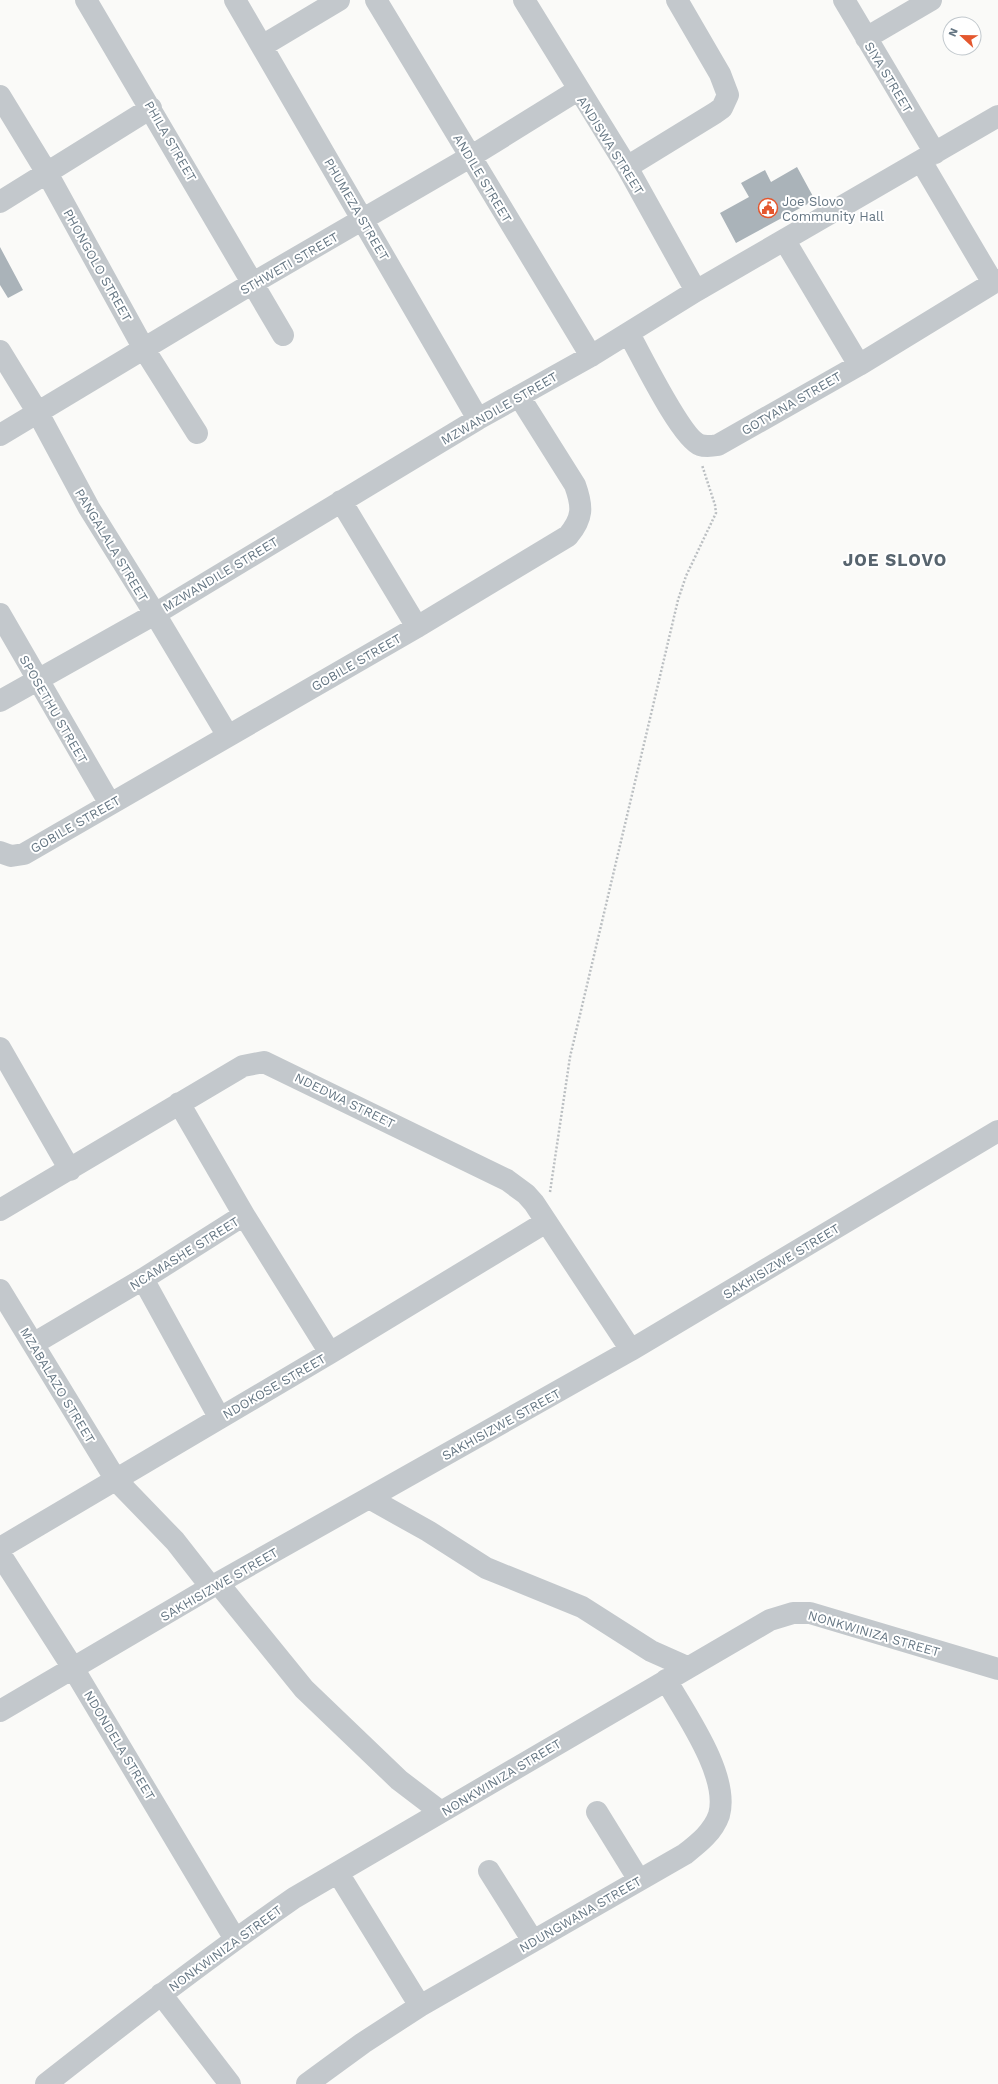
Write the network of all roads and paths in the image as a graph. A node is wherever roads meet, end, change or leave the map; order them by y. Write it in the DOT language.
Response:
graph roads {
  1 [pos="86,0"];
  2 [pos="235,0"];
  3 [pos="339,0"];
  4 [pos="376,0"];
  5 [pos="524,0"];
  6 [pos="677,0"];
  7 [pos="844,0"];
  8 [pos="931,0"];
  9 [pos="866,38"];
  10 [pos="262,46"];
  11 [pos="578,90"];
  12 [pos="0,96"];
  13 [pos="151,108"];
  14 [pos="998,116"];
  15 [pos="470,157"];
  16 [pos="928,157"];
  17 [pos="627,167"];
  18 [pos="47,173"];
  19 [pos="0,202"];
  20 [pos="364,221"];
  21 [pos="785,241"];
  22 [pos="996,282"];
  23 [pos="254,284"];
  24 [pos="696,291"];
  25 [pos="629,334"];
  26 [pos="283,335"];
  27 [pos="144,349"];
  28 [pos="0,351"];
  29 [pos="591,356"];
  30 [pos="859,365"];
  31 [pos="519,396"];
  32 [pos="38,413"];
  33 [pos="478,419"];
  34 [pos="197,433"];
  35 [pos="0,436"];
  36 [pos="699,444"];
  37 [pos="341,501"];
  38 [pos="0,614"];
  39 [pos="155,614"];
  40 [pos="417,627"];
  41 [pos="37,680"];
  42 [pos="0,701"];
  43 [pos="228,736"];
  44 [pos="110,804"];
  45 [pos="0,852"];
  46 [pos="0,1048"];
  47 [pos="179,1103"];
  48 [pos="998,1131"];
  49 [pos="70,1170"];
  50 [pos="0,1210"];
  51 [pos="244,1215"];
  52 [pos="546,1222"];
  53 [pos="144,1279"];
  54 [pos="0,1290"];
  55 [pos="33,1344"];
  56 [pos="631,1350"];
  57 [pos="330,1354"];
  58 [pos="219,1417"];
  59 [pos="116,1480"];
  60 [pos="369,1498"];
  61 [pos="0,1548"];
  62 [pos="0,1554"];
  63 [pos="215,1585"];
  64 [pos="687,1667"];
  65 [pos="73,1668"];
  66 [pos="998,1668"];
  67 [pos="666,1680"];
  68 [pos="0,1711"];
  69 [pos="441,1812"];
  70 [pos="597,1812"];
  71 [pos="489,1871"];
  72 [pos="338,1873"];
  73 [pos="639,1880"];
  74 [pos="235,1939"];
  75 [pos="533,1941"];
  76 [pos="161,1994"];
  77 [pos="420,2006"];
  78 [pos="46,2084"];
  79 [pos="230,2084"];
  80 [pos="307,2084"];
  1 -- 13 [label="street, PHILA STREET"];
  2 -- 10 [label="street, PHUMEZA STREET"];
  3 -- 10 [label="street"];
  4 -- 15 [label="street, ANDILE STREET"];
  5 -- 11 [label="street, ANDISWA STREET"];
  6 -- 17 [label="street"];
  7 -- 9 [label="street, SIYA STREET"];
  8 -- 9 [label="street"];
  9 -- 16 [label="street, SIYA STREET"];
  10 -- 20 [label="street, PHUMEZA STREET"];
  11 -- 15 [label="street, STHWETI STREET"];
  11 -- 17 [label="street, ANDISWA STREET"];
  12 -- 18 [label="street, PHONGOLO STREET"];
  13 -- 18 [label="street"];
  13 -- 23 [label="street, PHILA STREET"];
  14 -- 16 [label="street, MZWANDILE STREET"];
  15 -- 20 [label="street, STHWETI STREET"];
  15 -- 29 [label="street, ANDILE STREET"];
  16 -- 21 [label="street, MZWANDILE STREET"];
  16 -- 22 [label="street, SIYA STREET"];
  17 -- 24 [label="street, ANDISWA STREET"];
  18 -- 19 [label="street"];
  18 -- 27 [label="street, PHONGOLO STREET"];
  20 -- 23 [label="street, STHWETI STREET"];
  20 -- 33 [label="street, PHUMEZA STREET"];
  21 -- 24 [label="street, MZWANDILE STREET"];
  21 -- 30 [label="street"];
  22 -- 30 [label="street, GOTYANA STREET"];
  23 -- 26 [label="street, PHILA STREET"];
  23 -- 27 [label="street, STHWETI STREET"];
  24 -- 25 [label="street, MZWANDILE STREET"];
  25 -- 29 [label="street, MZWANDILE STREET"];
  25 -- 36 [label="street"];
  27 -- 32 [label="street, STHWETI STREET"];
  27 -- 34 [label="street, PHONGOLO STREET"];
  28 -- 32 [label="street, PANGALALA STREET"];
  29 -- 31 [label="street, MZWANDILE STREET"];
  30 -- 36 [label="street, GOTYANA STREET"];
  31 -- 33 [label="street, MZWANDILE STREET"];
  31 -- 40 [label="street, GOBILE STREET"];
  32 -- 35 [label="street, STHWETI STREET"];
  32 -- 39 [label="street, PANGALALA STREET"];
  33 -- 37 [label="street, MZWANDILE STREET"];
  36 -- 52 [label="path"];
  37 -- 39 [label="street, MZWANDILE STREET"];
  37 -- 40 [label="street"];
  38 -- 41 [label="street, SPOSETHU STREET"];
  39 -- 41 [label="street, MZWANDILE STREET"];
  39 -- 43 [label="street, PANGALALA STREET"];
  40 -- 43 [label="street, GOBILE STREET"];
  41 -- 42 [label="street, MZWANDILE STREET"];
  41 -- 44 [label="street, SPOSETHU STREET"];
  43 -- 44 [label="street, GOBILE STREET"];
  44 -- 45 [label="street, GOBILE STREET"];
  46 -- 49 [label="street"];
  47 -- 49 [label="street, NDEDWA STREET"];
  47 -- 51 [label="street, NCAMASHE STREET"];
  47 -- 52 [label="street, NDEDWA STREET"];
  48 -- 56 [label="street, SAKHISIZWE STREET"];
  49 -- 50 [label="street, NDEDWA STREET"];
  51 -- 53 [label="street, NCAMASHE STREET"];
  51 -- 57 [label="street"];
  52 -- 56 [label="street, NDEDWA STREET"];
  52 -- 57 [label="street, NDOKOSE STREET"];
  53 -- 55 [label="street, NCAMASHE STREET"];
  53 -- 58 [label="street"];
  54 -- 55 [label="street, MZABALAZO STREET"];
  55 -- 59 [label="street, MZABALAZO STREET"];
  56 -- 60 [label="street, SAKHISIZWE STREET"];
  57 -- 58 [label="street, NDOKOSE STREET"];
  58 -- 59 [label="street, NDOKOSE STREET"];
  59 -- 61 [label="street, NDOKOSE STREET"];
  59 -- 63 [label="street, MZABALAZO STREET"];
  60 -- 63 [label="street, SAKHISIZWE STREET"];
  60 -- 64 [label="street"];
  62 -- 65 [label="street, NDONDELA STREET"];
  63 -- 65 [label="street, SAKHISIZWE STREET"];
  63 -- 69 [label="street, MZABALAZO STREET"];
  64 -- 66 [label="street, NONKWINIZA STREET"];
  64 -- 67 [label="street, NONKWINIZA STREET"];
  65 -- 68 [label="street, SAKHISIZWE STREET"];
  65 -- 74 [label="street, NDONDELA STREET"];
  67 -- 69 [label="street, NONKWINIZA STREET"];
  67 -- 73 [label="street, NDUNGWANA STREET"];
  69 -- 72 [label="street, NONKWINIZA STREET"];
  70 -- 73 [label="street"];
  71 -- 75 [label="street"];
  72 -- 74 [label="street, NONKWINIZA STREET"];
  72 -- 77 [label="street"];
  73 -- 75 [label="street, NDUNGWANA STREET"];
  74 -- 76 [label="street, NONKWINIZA STREET"];
  75 -- 77 [label="street, NDUNGWANA STREET"];
  76 -- 78 [label="street, NONKWINIZA STREET"];
  76 -- 79 [label="street"];
  77 -- 80 [label="street, NDUNGWANA STREET"];
}
